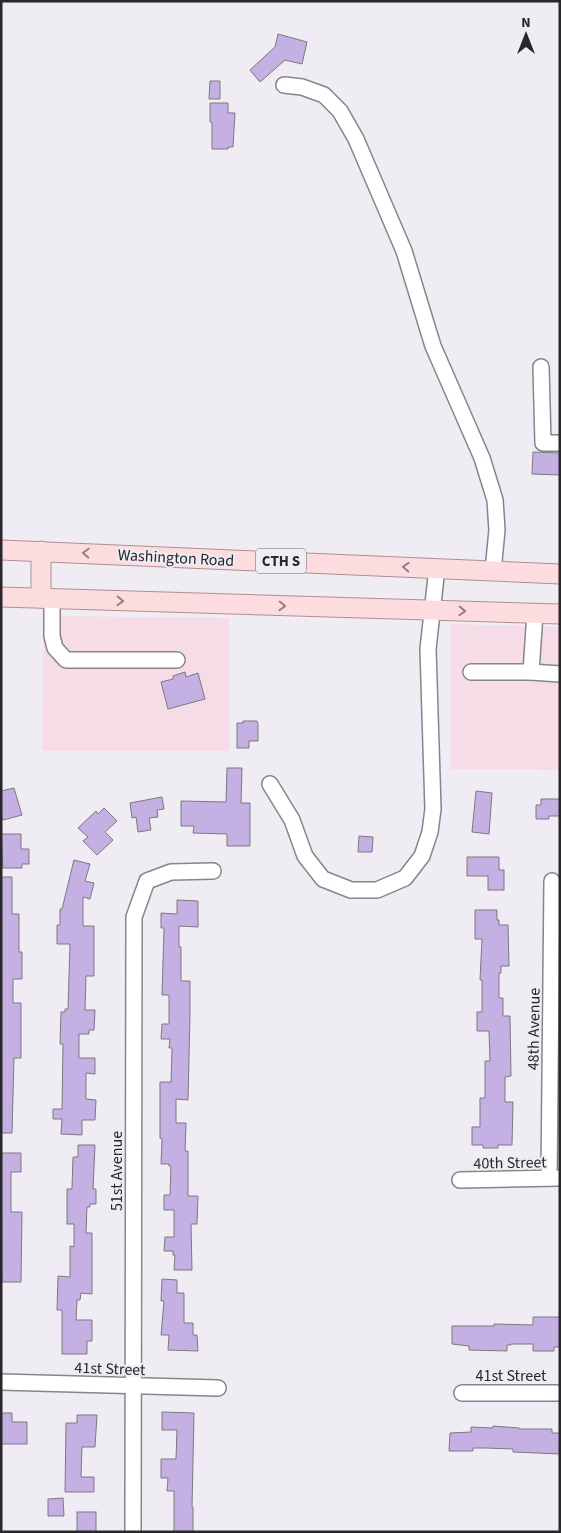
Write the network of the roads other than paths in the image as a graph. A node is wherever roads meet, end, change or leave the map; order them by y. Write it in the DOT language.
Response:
graph roads {
  1 [pos="284,85"];
  2 [pos="541,367"];
  3 [pos="560,443"];
  4 [pos="1,550"];
  5 [pos="41,551"];
  6 [pos="437,568"];
  7 [pos="493,571"];
  8 [pos="560,574"];
  9 [pos="1,597"];
  10 [pos="47,599"];
  11 [pos="432,610"];
  12 [pos="535,613"];
  13 [pos="560,614"];
  14 [pos="177,660"];
  15 [pos="470,672"];
  16 [pos="532,672"];
  17 [pos="560,674"];
  18 [pos="270,784"];
  19 [pos="213,871"];
  20 [pos="552,881"];
  21 [pos="554,1178"];
  22 [pos="460,1180"];
  23 [pos="1,1382"];
  24 [pos="132,1386"];
  25 [pos="218,1388"];
  26 [pos="462,1393"];
  27 [pos="560,1393"];
  28 [pos="132,1532"];
  1 -- 7 [label="street"];
  2 -- 3 [label="street"];
  4 -- 5 [label="main road, Washington Road / CTH S"];
  6 -- 5 [label="main road, Washington Road / CTH S, one-way"];
  5 -- 10 [label="main road"];
  6 -- 7 [label="main road, Washington Road / CTH S"];
  6 -- 11 [label="street"];
  7 -- 8 [label="main road, Washington Road / CTH S"];
  9 -- 10 [label="main road"];
  10 -- 11 [label="main road, one-way"];
  10 -- 14 [label="street"];
  11 -- 12 [label="main road, one-way"];
  11 -- 18 [label="street"];
  12 -- 13 [label="main road"];
  12 -- 16 [label="street"];
  15 -- 16 [label="street"];
  16 -- 17 [label="street"];
  19 -- 24 [label="street, 51st Avenue"];
  20 -- 21 [label="street, 48th Avenue"];
  21 -- 22 [label="street, 40th Street"];
  23 -- 24 [label="street, 41st Street"];
  24 -- 25 [label="street, 41st Street"];
  24 -- 28 [label="street, 51st Avenue"];
  26 -- 27 [label="street, 41st Street"];
}
